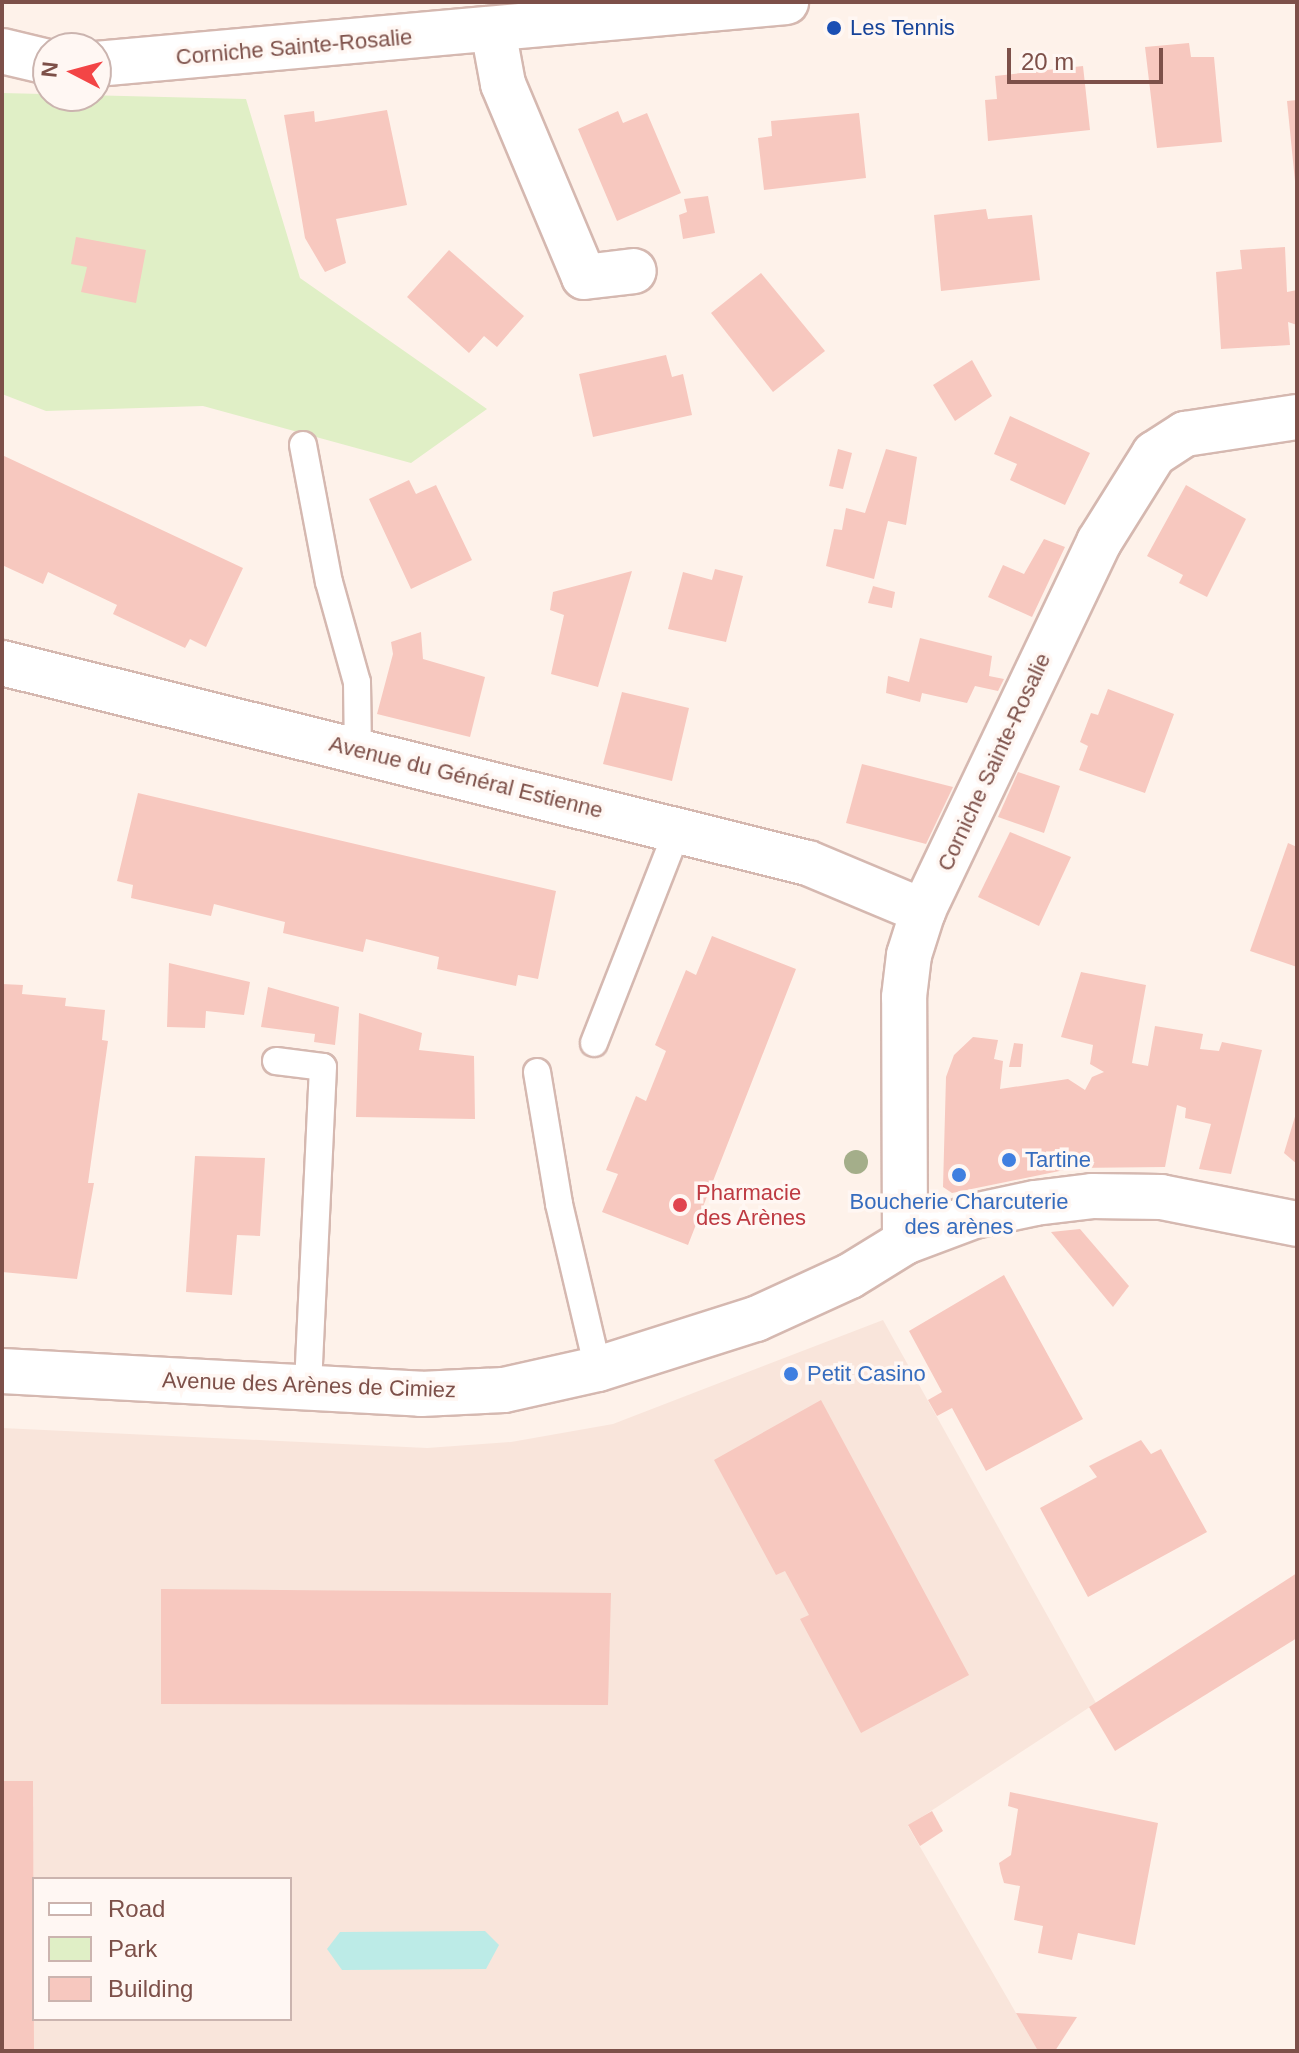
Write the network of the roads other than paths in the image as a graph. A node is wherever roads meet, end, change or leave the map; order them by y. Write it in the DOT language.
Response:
graph roads {
  1 [pos="786,2"];
  2 [pos="493,30"];
  3 [pos="2,51"];
  4 [pos="32,58"];
  5 [pos="112,63"];
  6 [pos="634,271"];
  7 [pos="1297,417"];
  8 [pos="303,445"];
  9 [pos="2,663"];
  10 [pos="358,751"];
  11 [pos="678,829"];
  12 [pos="923,911"];
  13 [pos="594,1043"];
  14 [pos="276,1061"];
  15 [pos="537,1072"];
  16 [pos="1297,1224"];
  17 [pos="905,1242"];
  18 [pos="598,1369"];
  19 [pos="2,1371"];
  20 [pos="308,1387"];
  1 -- 2 [label="street, Corniche Sainte-Rosalie"];
  2 -- 5 [label="street, Corniche Sainte-Rosalie"];
  2 -- 6 [label="street"];
  3 -- 4 [label="street"];
  7 -- 12 [label="street, Corniche Sainte-Rosalie"];
  8 -- 10 [label="lane"];
  9 -- 10 [label="street, Avenue du Général Estienne"];
  10 -- 11 [label="street, Avenue du Général Estienne"];
  11 -- 12 [label="street, Avenue du Général Estienne"];
  11 -- 13 [label="lane"];
  12 -- 17 [label="street, Corniche Sainte-Rosalie"];
  14 -- 20 [label="lane"];
  15 -- 18 [label="lane"];
  16 -- 17 [label="street, Avenue des Arènes de Cimiez"];
  17 -- 18 [label="street, Avenue des Arènes de Cimiez"];
  18 -- 20 [label="street, Avenue des Arènes de Cimiez"];
  19 -- 20 [label="street, Avenue des Arènes de Cimiez"];
}
